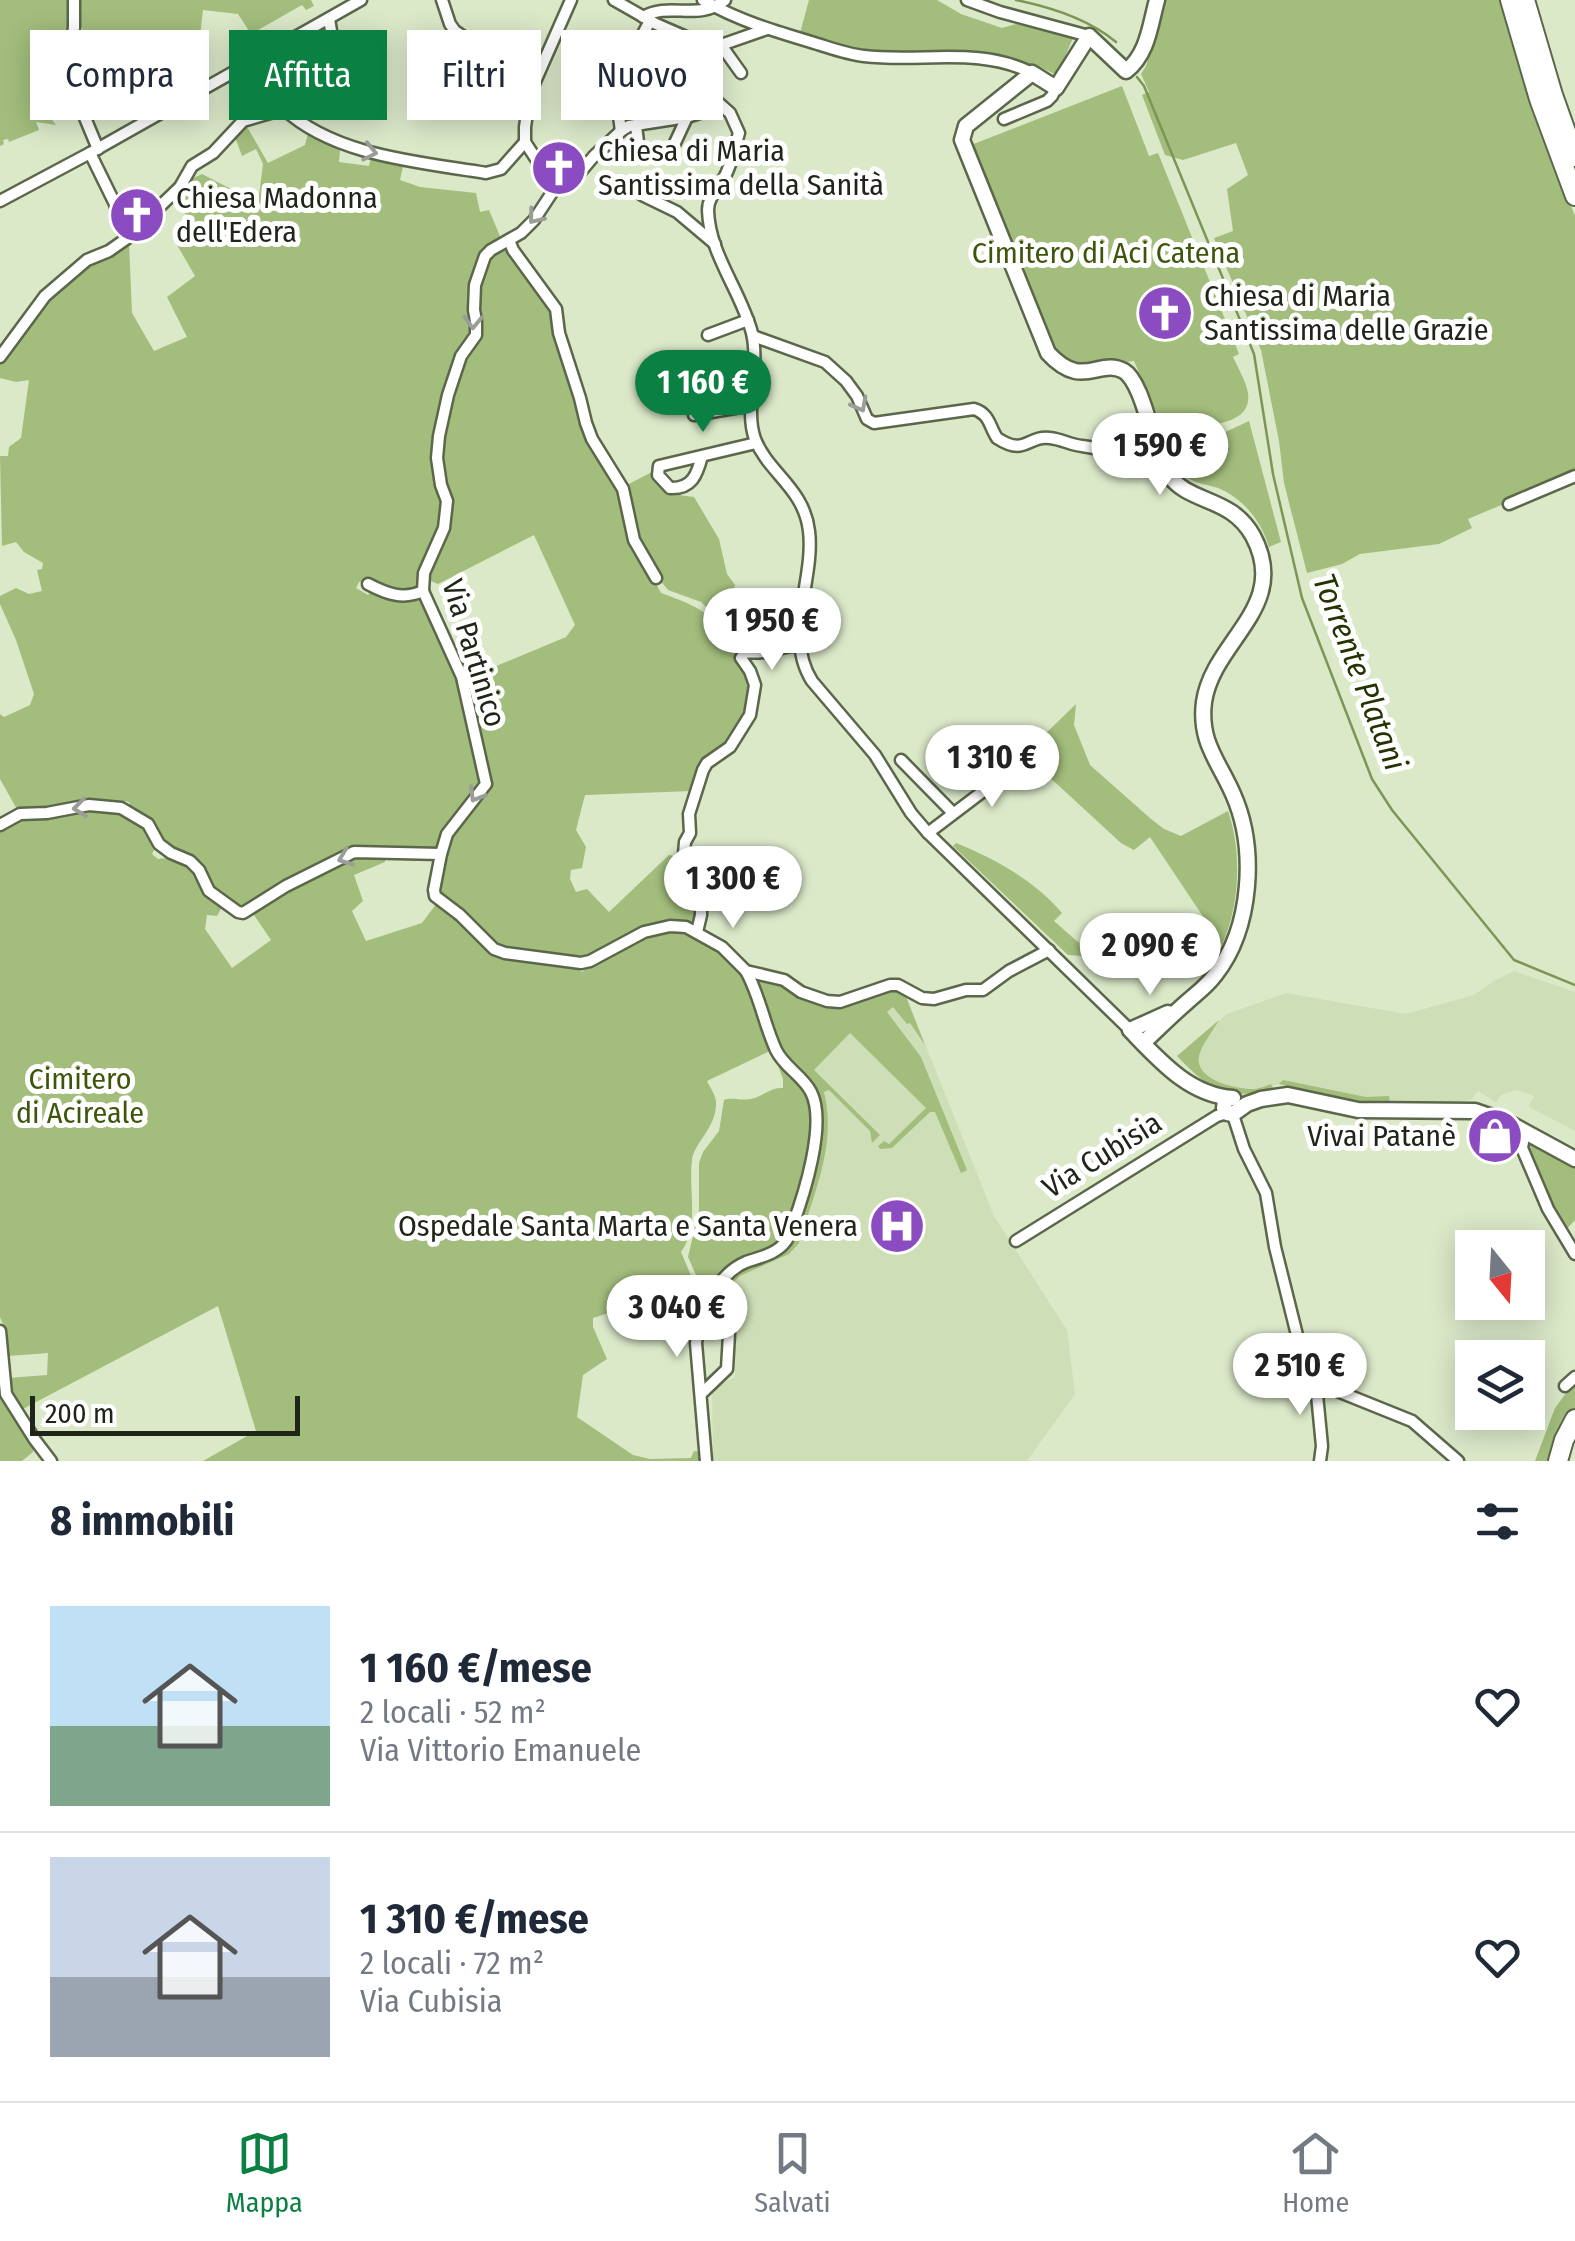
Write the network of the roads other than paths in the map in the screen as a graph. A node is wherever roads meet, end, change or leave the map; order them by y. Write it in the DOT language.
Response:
graph roads {
  1 [pos="74,0"];
  2 [pos="361,0"];
  3 [pos="442,0"];
  4 [pos="571,0"];
  5 [pos="614,0"];
  6 [pos="703,0"];
  7 [pos="968,0"];
  8 [pos="1157,0"];
  9 [pos="1510,0"];
  10 [pos="1525,0"];
  11 [pos="720,4"];
  12 [pos="329,19"];
  13 [pos="646,19"];
  14 [pos="768,29"];
  15 [pos="331,30"];
  16 [pos="457,30"];
  17 [pos="671,30"];
  18 [pos="1088,36"];
  19 [pos="723,44"];
  20 [pos="723,48"];
  21 [pos="541,67"];
  22 [pos="741,73"];
  23 [pos="1032,74"];
  24 [pos="1056,88"];
  25 [pos="723,108"];
  26 [pos="246,120"];
  27 [pos="296,120"];
  28 [pos="527,120"];
  29 [pos="669,120"];
  30 [pos="685,120"];
  31 [pos="1004,120"];
  32 [pos="636,126"];
  33 [pos="621,131"];
  34 [pos="525,142"];
  35 [pos="674,145"];
  36 [pos="632,146"];
  37 [pos="94,151"];
  38 [pos="1575,157"];
  39 [pos="555,188"];
  40 [pos="642,195"];
  41 [pos="1575,196"];
  42 [pos="0,201"];
  43 [pos="126,239"];
  44 [pos="510,240"];
  45 [pos="716,245"];
  46 [pos="748,320"];
  47 [pos="708,336"];
  48 [pos="753,336"];
  49 [pos="0,357"];
  50 [pos="752,405"];
  51 [pos="694,415"];
  52 [pos="1154,442"];
  53 [pos="756,443"];
  54 [pos="702,456"];
  55 [pos="1575,476"];
  56 [pos="1509,504"];
  57 [pos="656,578"];
  58 [pos="368,584"];
  59 [pos="423,591"];
  60 [pos="800,645"];
  61 [pos="1032,756"];
  62 [pos="902,760"];
  63 [pos="954,814"];
  64 [pos="0,825"];
  65 [pos="928,833"];
  66 [pos="441,854"];
  67 [pos="697,932"];
  68 [pos="1049,950"];
  69 [pos="746,971"];
  70 [pos="1186,1002"];
  71 [pos="1130,1030"];
  72 [pos="1143,1044"];
  73 [pos="1230,1110"];
  74 [pos="1525,1132"];
  75 [pos="1575,1159"];
  76 [pos="1016,1241"];
  77 [pos="1575,1254"];
  78 [pos="698,1325"];
  79 [pos="0,1331"];
  80 [pos="1315,1374"];
  81 [pos="1575,1377"];
  82 [pos="1566,1386"];
  83 [pos="701,1394"];
  84 [pos="1575,1419"];
  85 [pos="1575,1428"];
  86 [pos="1575,1448"];
  87 [pos="51,1461"];
  88 [pos="706,1461"];
  89 [pos="1320,1461"];
  90 [pos="1458,1461"];
  91 [pos="1563,1461"];
  1 -- 37 [label="street"];
  2 -- 12 [label="street"];
  3 -- 16 [label="street"];
  4 -- 21 [label="street"];
  5 -- 13 [label="street"];
  6 -- 11 [label="street"];
  7 -- 18 [label="street"];
  8 -- 18 [label="street"];
  9 -- 41 [label="highway"];
  10 -- 38 [label="highway"];
  11 -- 13 [label="street"];
  11 -- 14 [label="street"];
  12 -- 15 [label="street"];
  12 -- 37 [label="street"];
  13 -- 17 [label="street"];
  13 -- 33 [label="street"];
  14 -- 19 [label="street"];
  14 -- 23 [label="street"];
  18 -- 24 [label="street"];
  20 -- 22 [label="street"];
  23 -- 24 [label="street"];
  23 -- 52 [label="street"];
  24 -- 31 [label="street"];
  25 -- 45 [label="street"];
  26 -- 43 [label="street"];
  27 -- 34 [label="street, one-way"];
  28 -- 34 [label="street"];
  29 -- 32 [label="street"];
  30 -- 35 [label="street"];
  32 -- 33 [label="street"];
  32 -- 36 [label="street"];
  33 -- 39 [label="street"];
  34 -- 39 [label="street"];
  37 -- 42 [label="street"];
  37 -- 43 [label="street"];
  39 -- 44 [label="street, Via Partinico, one-way"];
  40 -- 45 [label="street"];
  43 -- 49 [label="street"];
  44 -- 57 [label="street"];
  44 -- 59 [label="street, Via Partinico, one-way"];
  45 -- 46 [label="street"];
  46 -- 47 [label="street"];
  46 -- 48 [label="street"];
  48 -- 50 [label="street"];
  48 -- 52 [label="street, one-way"];
  50 -- 51 [label="street"];
  50 -- 53 [label="street"];
  52 -- 70 [label="street"];
  53 -- 54 [label="street"];
  53 -- 60 [label="street"];
  55 -- 56 [label="street"];
  58 -- 59 [label="street"];
  59 -- 66 [label="street, Via Partinico, one-way"];
  60 -- 65 [label="street, Via Cubisia"];
  60 -- 67 [label="street"];
  61 -- 63 [label="street"];
  62 -- 63 [label="street"];
  63 -- 65 [label="street"];
  66 -- 64 [label="street, one-way"];
  65 -- 68 [label="street, Via Cubisia"];
  66 -- 67 [label="street"];
  67 -- 69 [label="street"];
  68 -- 69 [label="street"];
  68 -- 71 [label="street, Via Cubisia"];
  69 -- 78 [label="street"];
  70 -- 71 [label="street"];
  70 -- 72 [label="street"];
  71 -- 72 [label="street, Via Cubisia"];
  72 -- 73 [label="street, Via Cubisia"];
  73 -- 74 [label="street"];
  73 -- 76 [label="street, Via Cubisia"];
  73 -- 80 [label="street"];
  74 -- 75 [label="street"];
  74 -- 77 [label="street"];
  78 -- 83 [label="street"];
  78 -- 83 [label="street"];
  79 -- 87 [label="street"];
  80 -- 89 [label="street"];
  80 -- 90 [label="street"];
  81 -- 82 [label="street"];
  83 -- 88 [label="street"];
  84 -- 91 [label="highway"];
  85 -- 91 [label="highway"];
  86 -- 91 [label="highway"];
}
